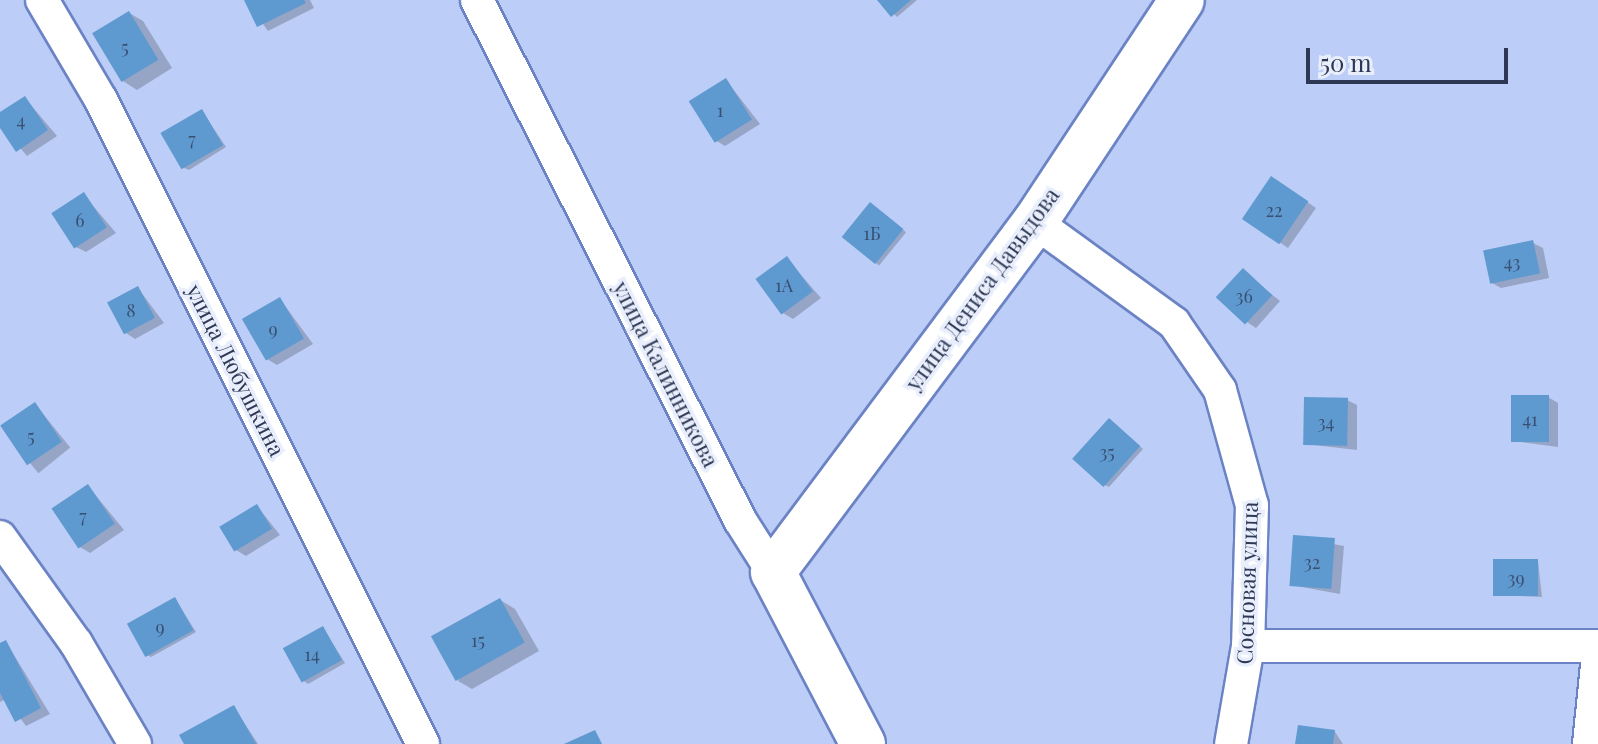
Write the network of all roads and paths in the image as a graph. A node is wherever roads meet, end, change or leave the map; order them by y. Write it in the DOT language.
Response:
graph roads {
  1 [pos="42,0"];
  2 [pos="477,0"];
  3 [pos="1182,0"];
  4 [pos="1035,222"];
  5 [pos="0,537"];
  6 [pos="773,572"];
  7 [pos="1248,646"];
  8 [pos="1598,646"];
  9 [pos="1598,655"];
  10 [pos="135,744"];
  11 [pos="423,744"];
  12 [pos="863,744"];
  13 [pos="1231,744"];
  14 [pos="1589,744"];
  1 -- 11 [label="street, улица Любушкина"];
  2 -- 6 [label="street, улица Калинникова"];
  3 -- 4 [label="main road, улица Дениса Давыдова"];
  4 -- 6 [label="main road, улица Дениса Давыдова"];
  4 -- 7 [label="street, Сосновая улица"];
  5 -- 10 [label="street"];
  6 -- 12 [label="main road, улица Калинникова"];
  7 -- 8 [label="street"];
  7 -- 13 [label="street, Сосновая улица"];
  9 -- 14 [label="street"];
}
